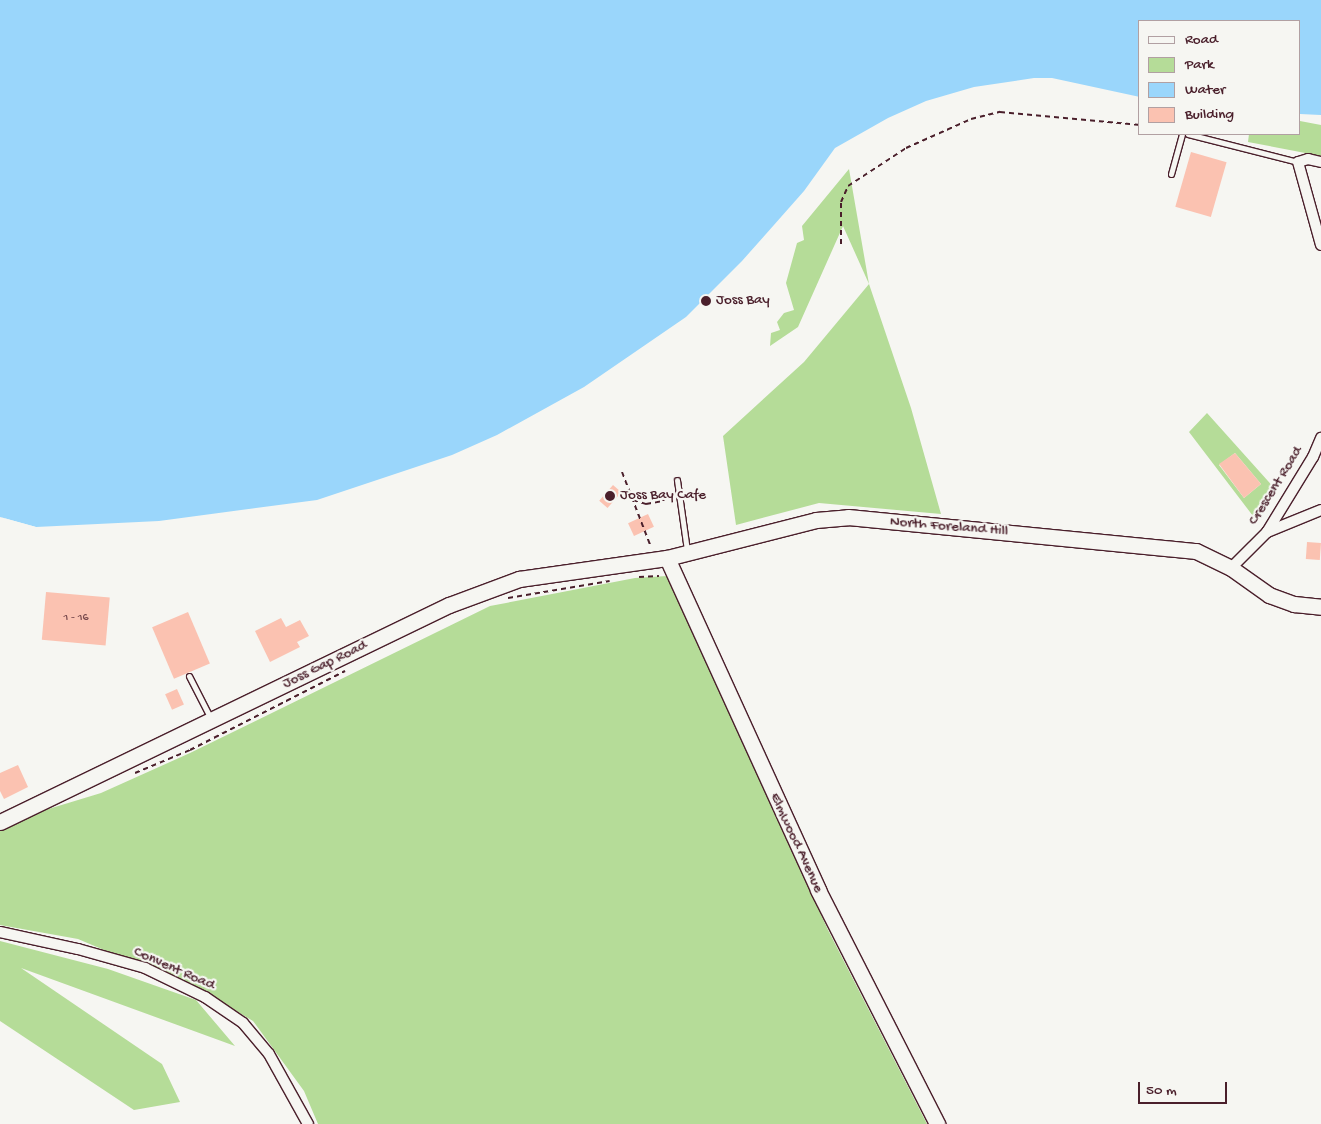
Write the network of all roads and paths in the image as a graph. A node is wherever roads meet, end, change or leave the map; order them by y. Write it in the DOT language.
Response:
graph roads {
  1 [pos="1138,125"];
  2 [pos="1182,135"];
  3 [pos="1192,135"];
  4 [pos="1298,162"];
  5 [pos="1321,162"];
  6 [pos="1171,174"];
  7 [pos="841,244"];
  8 [pos="1321,245"];
  9 [pos="1321,438"];
  10 [pos="622,472"];
  11 [pos="677,480"];
  12 [pos="632,500"];
  13 [pos="663,501"];
  14 [pos="1321,510"];
  15 [pos="1267,532"];
  16 [pos="688,553"];
  17 [pos="665,563"];
  18 [pos="1231,568"];
  19 [pos="629,577"];
  20 [pos="613,580"];
  21 [pos="499,601"];
  22 [pos="1321,607"];
  23 [pos="348,670"];
  24 [pos="189,676"];
  25 [pos="212,719"];
  26 [pos="126,777"];
  27 [pos="0,822"];
  28 [pos="0,932"];
  29 [pos="308,1124"];
  30 [pos="936,1124"];
  1 -- 7 [label="path"];
  2 -- 6 [label="lane"];
  3 -- 4 [label="lane"];
  4 -- 5 [label="street"];
  4 -- 8 [label="street"];
  9 -- 15 [label="street, Crescent Road"];
  10 -- 12 [label="path"];
  11 -- 16 [label="lane"];
  12 -- 13 [label="path"];
  12 -- 17 [label="path"];
  14 -- 15 [label="street"];
  15 -- 18 [label="street, Crescent Road"];
  16 -- 17 [label="main road, North Foreland Hill"];
  16 -- 18 [label="main road, North Foreland Hill"];
  17 -- 19 [label="path"];
  17 -- 25 [label="main road, Joss Gap Road"];
  17 -- 30 [label="main road, Elmwood Avenue"];
  18 -- 22 [label="main road, North Foreland Hill"];
  20 -- 21 [label="path"];
  23 -- 26 [label="path"];
  24 -- 25 [label="lane"];
  25 -- 27 [label="main road, Joss Gap Road"];
  28 -- 29 [label="street, Convent Road"];
}
